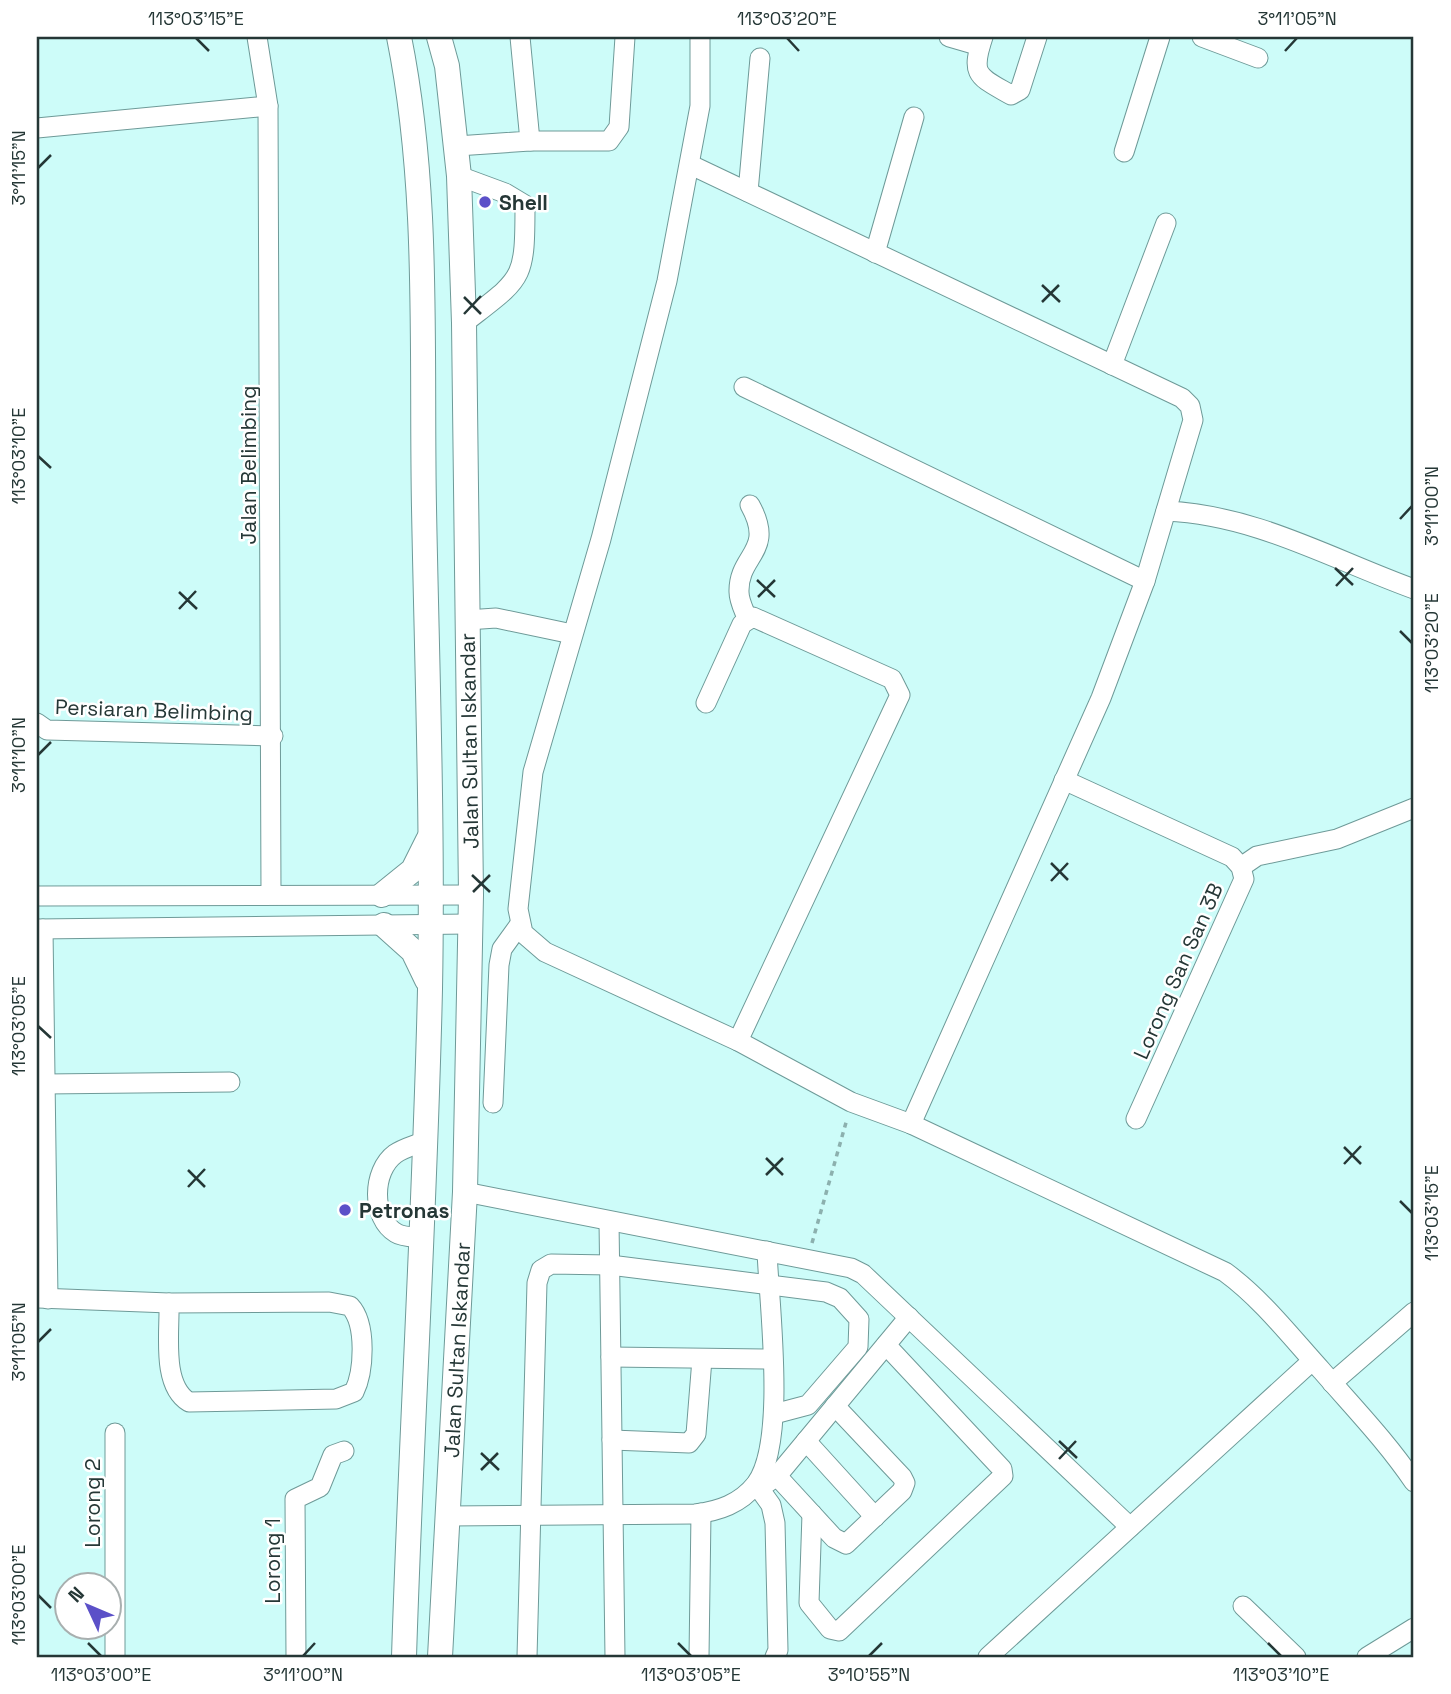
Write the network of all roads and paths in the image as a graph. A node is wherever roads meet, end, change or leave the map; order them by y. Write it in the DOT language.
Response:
graph roads {
  1 [pos="257,37"];
  2 [pos="399,37"];
  3 [pos="439,37"];
  4 [pos="520,37"];
  5 [pos="625,37"];
  6 [pos="700,37"];
  7 [pos="949,37"];
  8 [pos="1037,37"];
  9 [pos="1160,37"];
  10 [pos="1202,37"];
  11 [pos="982,41"];
  12 [pos="760,58"];
  13 [pos="1258,58"];
  14 [pos="268,107"];
  15 [pos="914,117"];
  16 [pos="37,128"];
  17 [pos="530,141"];
  18 [pos="457,146"];
  19 [pos="1124,152"];
  20 [pos="691,165"];
  21 [pos="459,176"];
  22 [pos="748,192"];
  23 [pos="1166,223"];
  24 [pos="875,253"];
  25 [pos="464,323"];
  26 [pos="1112,365"];
  27 [pos="744,387"];
  28 [pos="750,505"];
  29 [pos="1166,511"];
  30 [pos="1145,581"];
  31 [pos="1414,589"];
  32 [pos="747,618"];
  33 [pos="467,621"];
  34 [pos="572,634"];
  35 [pos="706,703"];
  36 [pos="37,723"];
  37 [pos="273,736"];
  38 [pos="1064,780"];
  39 [pos="1414,808"];
  40 [pos="430,836"];
  41 [pos="1241,867"];
  42 [pos="271,894"];
  43 [pos="430,894"];
  44 [pos="37,895"];
  45 [pos="382,895"];
  46 [pos="471,895"];
  47 [pos="430,923"];
  48 [pos="470,924"];
  49 [pos="520,924"];
  50 [pos="384,925"];
  51 [pos="40,929"];
  52 [pos="430,987"];
  53 [pos="738,1041"];
  54 [pos="230,1082"];
  55 [pos="45,1084"];
  56 [pos="851,1102"];
  57 [pos="493,1103"];
  58 [pos="1136,1119"];
  59 [pos="911,1124"];
  60 [pos="425,1141"];
  61 [pos="465,1192"];
  62 [pos="609,1221"];
  63 [pos="423,1238"];
  64 [pos="767,1251"];
  65 [pos="807,1258"];
  66 [pos="610,1265"];
  67 [pos="768,1284"];
  68 [pos="43,1299"];
  69 [pos="169,1303"];
  70 [pos="1414,1312"];
  71 [pos="909,1317"];
  72 [pos="886,1345"];
  73 [pos="611,1357"];
  74 [pos="702,1359"];
  75 [pos="772,1359"];
  76 [pos="1312,1360"];
  77 [pos="1332,1383"];
  78 [pos="835,1406"];
  79 [pos="774,1414"];
  80 [pos="115,1433"];
  81 [pos="612,1440"];
  82 [pos="806,1441"];
  83 [pos="344,1451"];
  84 [pos="778,1476"];
  85 [pos="1414,1482"];
  86 [pos="755,1484"];
  87 [pos="613,1513"];
  88 [pos="701,1514"];
  89 [pos="812,1514"];
  90 [pos="533,1515"];
  91 [pos="448,1516"];
  92 [pos="875,1517"];
  93 [pos="1130,1527"];
  94 [pos="1243,1606"];
  95 [pos="1414,1628"];
  96 [pos="115,1657"];
  97 [pos="296,1657"];
  98 [pos="404,1657"];
  99 [pos="440,1657"];
  100 [pos="527,1657"];
  101 [pos="615,1657"];
  102 [pos="699,1657"];
  103 [pos="775,1657"];
  104 [pos="988,1657"];
  105 [pos="1296,1657"];
  106 [pos="1367,1657"];
  1 -- 14 [label="street, Jalan Belimbing"];
  2 -- 40 [label="main road, Jalan Sultan Iskandar"];
  3 -- 18 [label="main road, Jalan Sultan Iskandar"];
  4 -- 17 [label="street"];
  5 -- 17 [label="street"];
  6 -- 20 [label="street"];
  7 -- 11 [label="street"];
  8 -- 11 [label="street"];
  9 -- 19 [label="street"];
  10 -- 13 [label="street"];
  12 -- 22 [label="street"];
  14 -- 16 [label="street"];
  14 -- 37 [label="street, Jalan Belimbing"];
  15 -- 24 [label="street"];
  17 -- 18 [label="street"];
  18 -- 21 [label="main road, Jalan Sultan Iskandar"];
  20 -- 22 [label="street"];
  20 -- 34 [label="street"];
  21 -- 25 [label="main road, Jalan Sultan Iskandar"];
  21 -- 25 [label="street"];
  22 -- 24 [label="street"];
  23 -- 26 [label="street"];
  24 -- 26 [label="street"];
  25 -- 33 [label="main road, Jalan Sultan Iskandar"];
  26 -- 29 [label="street"];
  27 -- 30 [label="street"];
  28 -- 32 [label="street"];
  29 -- 30 [label="street"];
  29 -- 31 [label="street"];
  30 -- 38 [label="street"];
  32 -- 35 [label="street"];
  32 -- 53 [label="street"];
  33 -- 34 [label="street"];
  33 -- 46 [label="main road, Jalan Sultan Iskandar"];
  34 -- 49 [label="street"];
  36 -- 37 [label="street, Persiaran Belimbing"];
  37 -- 42 [label="street, Jalan Belimbing"];
  38 -- 41 [label="street, Lorong San San 3B"];
  38 -- 59 [label="street"];
  39 -- 41 [label="street"];
  40 -- 43 [label="main road, Jalan Sultan Iskandar"];
  40 -- 45 [label="main road"];
  41 -- 58 [label="street, Lorong San San 3B"];
  42 -- 44 [label="street"];
  42 -- 45 [label="street"];
  43 -- 45 [label="street"];
  43 -- 46 [label="street"];
  43 -- 47 [label="main road, Jalan Sultan Iskandar"];
  46 -- 48 [label="main road, Jalan Sultan Iskandar"];
  47 -- 48 [label="street"];
  47 -- 50 [label="street"];
  47 -- 52 [label="main road, Jalan Sultan Iskandar"];
  48 -- 61 [label="main road, Jalan Sultan Iskandar"];
  49 -- 53 [label="street"];
  49 -- 57 [label="street"];
  50 -- 51 [label="street"];
  50 -- 52 [label="main road"];
  51 -- 55 [label="street"];
  52 -- 60 [label="main road, Jalan Sultan Iskandar"];
  53 -- 56 [label="street"];
  54 -- 55 [label="street"];
  55 -- 68 [label="street"];
  56 -- 59 [label="street"];
  56 -- 65 [label="path"];
  59 -- 76 [label="street"];
  60 -- 63 [label="main road, Jalan Sultan Iskandar"];
  60 -- 63 [label="street"];
  61 -- 62 [label="street"];
  61 -- 91 [label="main road, Jalan Sultan Iskandar"];
  62 -- 64 [label="street"];
  62 -- 66 [label="street"];
  63 -- 98 [label="main road, Jalan Sultan Iskandar"];
  64 -- 65 [label="street"];
  64 -- 67 [label="street"];
  65 -- 71 [label="street"];
  66 -- 67 [label="street"];
  66 -- 73 [label="street"];
  66 -- 90 [label="street"];
  67 -- 75 [label="street"];
  67 -- 79 [label="street"];
  68 -- 69 [label="street"];
  69 -- 69 [label="street"];
  70 -- 77 [label="street"];
  71 -- 72 [label="street"];
  71 -- 93 [label="street"];
  72 -- 78 [label="street"];
  72 -- 89 [label="street"];
  73 -- 74 [label="street"];
  73 -- 81 [label="street"];
  74 -- 75 [label="street"];
  74 -- 81 [label="street"];
  75 -- 79 [label="street"];
  76 -- 77 [label="street"];
  76 -- 93 [label="street"];
  77 -- 85 [label="street"];
  78 -- 82 [label="street"];
  78 -- 92 [label="street"];
  79 -- 86 [label="street"];
  80 -- 96 [label="street, Lorong 2"];
  81 -- 87 [label="street"];
  82 -- 84 [label="street"];
  82 -- 92 [label="street"];
  83 -- 97 [label="street, Lorong 1"];
  84 -- 86 [label="street"];
  84 -- 89 [label="street"];
  86 -- 88 [label="street"];
  86 -- 103 [label="street"];
  87 -- 88 [label="street"];
  87 -- 90 [label="street"];
  87 -- 101 [label="street"];
  88 -- 102 [label="street"];
  89 -- 92 [label="street"];
  90 -- 91 [label="street"];
  90 -- 100 [label="street"];
  91 -- 99 [label="main road, Jalan Sultan Iskandar"];
  93 -- 104 [label="street"];
  94 -- 105 [label="street"];
  95 -- 106 [label="street"];
}
